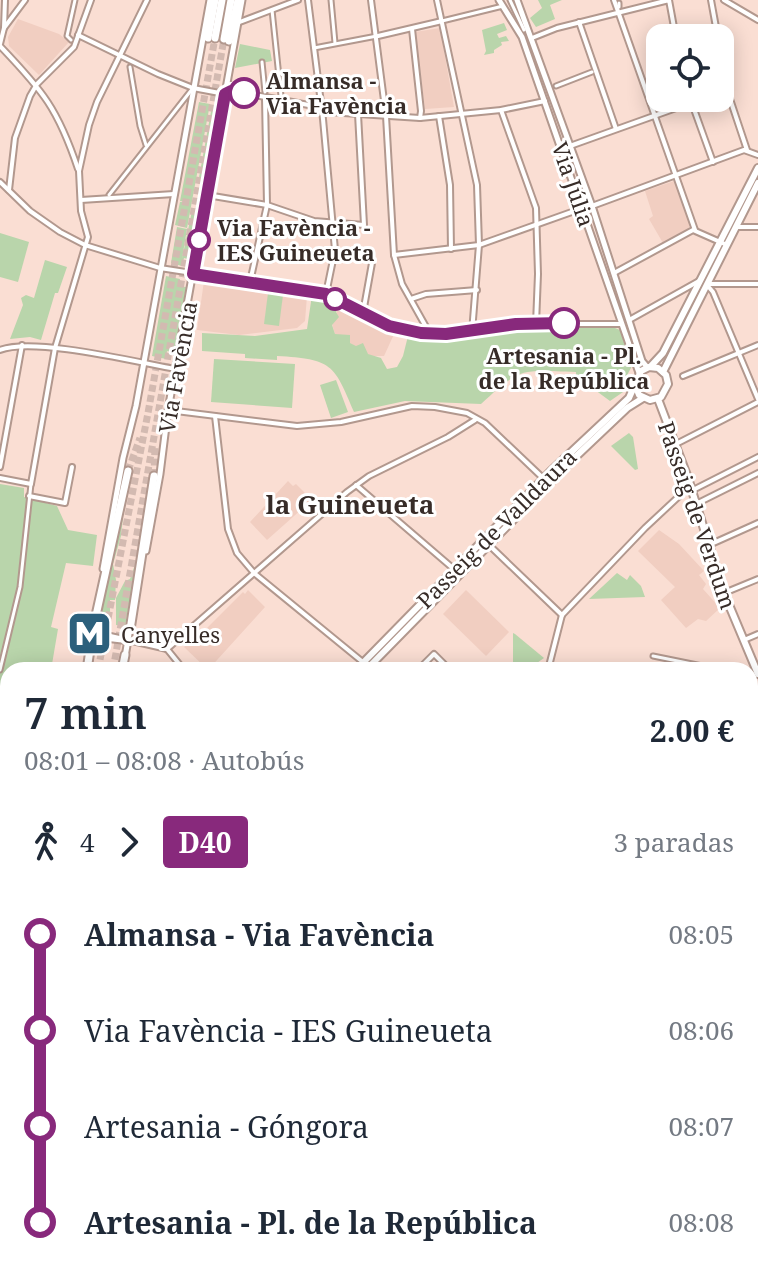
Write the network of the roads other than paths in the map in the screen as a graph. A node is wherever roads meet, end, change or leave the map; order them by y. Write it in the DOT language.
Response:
graph roads {
  1 [pos="5,0"];
  2 [pos="25,0"];
  3 [pos="75,0"];
  4 [pos="91,0"];
  5 [pos="147,0"];
  6 [pos="203,0"];
  7 [pos="212,0"];
  8 [pos="222,0"];
  9 [pos="231,0"];
  10 [pos="240,0"];
  11 [pos="298,0"];
  12 [pos="308,0"];
  13 [pos="331,0"];
  14 [pos="371,0"];
  15 [pos="437,0"];
  16 [pos="510,0"];
  17 [pos="517,0"];
  18 [pos="669,0"];
  19 [pos="711,0"];
  20 [pos="724,0"];
  21 [pos="284,2"];
  22 [pos="501,3"];
  23 [pos="617,6"];
  24 [pos="208,8"];
  25 [pos="272,10"];
  26 [pos="758,20"];
  27 [pos="442,21"];
  28 [pos="579,22"];
  29 [pos="237,23"];
  30 [pos="673,24"];
  31 [pos="715,24"];
  32 [pos="4,28"];
  33 [pos="412,29"];
  34 [pos="524,30"];
  35 [pos="78,35"];
  36 [pos="378,36"];
  37 [pos="532,38"];
  38 [pos="219,39"];
  39 [pos="71,40"];
  40 [pos="335,43"];
  41 [pos="0,45"];
  42 [pos="314,48"];
  43 [pos="120,57"];
  44 [pos="262,62"];
  45 [pos="130,67"];
  46 [pos="592,72"];
  47 [pos="37,84"];
  48 [pos="556,86"];
  49 [pos="193,88"];
  50 [pos="225,94"];
  51 [pos="265,95"];
  52 [pos="281,96"];
  53 [pos="545,101"];
  54 [pos="321,109"];
  55 [pos="501,110"];
  56 [pos="734,111"];
  57 [pos="664,112"];
  58 [pos="694,112"];
  59 [pos="358,114"];
  60 [pos="461,115"];
  61 [pos="386,116"];
  62 [pos="439,116"];
  63 [pos="655,116"];
  64 [pos="420,118"];
  65 [pos="616,129"];
  66 [pos="570,146"];
  67 [pos="146,147"];
  68 [pos="747,150"];
  69 [pos="758,155"];
  70 [pos="713,162"];
  71 [pos="758,168"];
  72 [pos="79,171"];
  73 [pos="676,175"];
  74 [pos="0,182"];
  75 [pos="758,183"];
  76 [pos="9,191"];
  77 [pos="174,194"];
  78 [pos="109,195"];
  79 [pos="207,195"];
  80 [pos="81,200"];
  81 [pos="267,205"];
  82 [pos="592,206"];
  83 [pos="583,208"];
  84 [pos="331,222"];
  85 [pos="536,226"];
  86 [pos="736,227"];
  87 [pos="758,227"];
  88 [pos="695,230"];
  89 [pos="723,244"];
  90 [pos="85,245"];
  91 [pos="479,245"];
  92 [pos="451,250"];
  93 [pos="394,255"];
  94 [pos="372,263"];
  95 [pos="160,268"];
  96 [pos="614,273"];
  97 [pos="193,274"];
  98 [pos="250,282"];
  99 [pos="703,282"];
  100 [pos="758,284"];
  101 [pos="477,290"];
  102 [pos="326,294"];
  103 [pos="411,299"];
  104 [pos="363,313"];
  105 [pos="631,319"];
  106 [pos="536,324"];
  107 [pos="622,324"];
  108 [pos="472,332"];
  109 [pos="430,334"];
  110 [pos="22,345"];
  111 [pos="758,345"];
  112 [pos="55,348"];
  113 [pos="0,350"];
  114 [pos="739,353"];
  115 [pos="144,363"];
  116 [pos="649,367"];
  117 [pos="175,369"];
  118 [pos="663,372"];
  119 [pos="639,373"];
  120 [pos="683,376"];
  121 [pos="635,385"];
  122 [pos="643,398"];
  123 [pos="658,399"];
  124 [pos="758,400"];
  125 [pos="168,410"];
  126 [pos="215,416"];
  127 [pos="475,420"];
  128 [pos="676,444"];
  129 [pos="758,457"];
  130 [pos="0,467"];
  131 [pos="72,467"];
  132 [pos="128,471"];
  133 [pos="758,473"];
  134 [pos="154,476"];
  135 [pos="0,478"];
  136 [pos="546,481"];
  137 [pos="31,484"];
  138 [pos="356,485"];
  139 [pos="691,488"];
  140 [pos="29,496"];
  141 [pos="696,504"];
  142 [pos="758,523"];
  143 [pos="486,542"];
  144 [pos="708,546"];
  145 [pos="455,570"];
  146 [pos="254,573"];
  147 [pos="758,579"];
  148 [pos="724,593"];
  149 [pos="562,615"];
  150 [pos="95,620"];
  151 [pos="130,630"];
  152 [pos="758,634"];
  153 [pos="92,637"];
  154 [pos="128,640"];
  155 [pos="744,640"];
  156 [pos="167,649"];
  157 [pos="125,655"];
  158 [pos="754,655"];
  159 [pos="653,656"];
  160 [pos="2,662"];
  161 [pos="87,662"];
  162 [pos="124,662"];
  163 [pos="178,662"];
  164 [pos="360,662"];
  165 [pos="369,662"];
  166 [pos="369,662"];
  167 [pos="426,662"];
  168 [pos="442,662"];
  169 [pos="550,662"];
  170 [pos="683,662"];
  1 -- 32 [label="street"];
  2 -- 32 [label="street"];
  3 -- 39 [label="street"];
  4 -- 35 [label="street"];
  5 -- 43 [label="street"];
  6 -- 24 [label="street"];
  7 -- 24 [label="street, Via Favència"];
  7 -- 38 [label="highway"];
  8 -- 38 [label="highway"];
  9 -- 38 [label="highway"];
  10 -- 29 [label="street, Via Favència"];
  10 -- 38 [label="highway"];
  11 -- 21 [label="street"];
  12 -- 42 [label="street"];
  13 -- 40 [label="street"];
  14 -- 36 [label="street"];
  15 -- 27 [label="street"];
  16 -- 34 [label="street"];
  17 -- 37 [label="street, Via Júlia"];
  18 -- 23 [label="street"];
  18 -- 30 [label="street"];
  19 -- 31 [label="street"];
  20 -- 26 [label="street"];
  21 -- 25 [label="street"];
  22 -- 27 [label="street"];
  22 -- 53 [label="street, Via Júlia"];
  23 -- 28 [label="street"];
  23 -- 63 [label="street"];
  24 -- 49 [label="street, Via Favència"];
  25 -- 29 [label="street"];
  25 -- 52 [label="street"];
  27 -- 33 [label="street"];
  27 -- 60 [label="street"];
  28 -- 37 [label="street"];
  28 -- 65 [label="street"];
  29 -- 50 [label="street, Via Favència"];
  32 -- 41 [label="street"];
  33 -- 36 [label="street"];
  33 -- 64 [label="street"];
  35 -- 43 [label="street"];
  35 -- 47 [label="street"];
  36 -- 40 [label="street"];
  36 -- 61 [label="street"];
  37 -- 66 [label="street, Via Júlia"];
  40 -- 42 [label="street"];
  41 -- 47 [label="street"];
  42 -- 54 [label="street"];
  43 -- 49 [label="street"];
  43 -- 72 [label="street"];
  44 -- 51 [label="street"];
  45 -- 67 [label="street"];
  46 -- 48 [label="street"];
  47 -- 72 [label="street"];
  47 -- 76 [label="street"];
  49 -- 50 [label="street"];
  49 -- 67 [label="street"];
  49 -- 77 [label="street, Via Favència"];
  50 -- 51 [label="street"];
  50 -- 79 [label="street, Via Favència"];
  51 -- 54 [label="street"];
  51 -- 81 [label="street"];
  53 -- 55 [label="street"];
  53 -- 83 [label="street, Via Júlia"];
  54 -- 59 [label="street"];
  54 -- 84 [label="street"];
  55 -- 60 [label="street"];
  55 -- 85 [label="street"];
  56 -- 68 [label="street"];
  57 -- 63 [label="street"];
  58 -- 70 [label="street"];
  59 -- 61 [label="street"];
  59 -- 84 [label="street"];
  60 -- 62 [label="street"];
  60 -- 91 [label="street"];
  61 -- 64 [label="street"];
  61 -- 93 [label="street"];
  62 -- 64 [label="street"];
  62 -- 92 [label="street"];
  63 -- 65 [label="street"];
  63 -- 73 [label="street"];
  65 -- 66 [label="street"];
  66 -- 82 [label="street, Via Júlia"];
  67 -- 78 [label="street"];
  68 -- 69 [label="street"];
  68 -- 70 [label="street"];
  70 -- 73 [label="street"];
  71 -- 89 [label="main road"];
  72 -- 80 [label="street"];
  73 -- 82 [label="street"];
  73 -- 88 [label="street"];
  74 -- 76 [label="street"];
  75 -- 86 [label="main road"];
  76 -- 90 [label="street"];
  77 -- 80 [label="street"];
  77 -- 95 [label="street, Via Favència"];
  79 -- 81 [label="street"];
  79 -- 97 [label="street, Via Favència"];
  80 -- 90 [label="street"];
  81 -- 84 [label="street"];
  81 -- 98 [label="street"];
  82 -- 96 [label="street, Via Júlia"];
  83 -- 85 [label="street"];
  83 -- 107 [label="street, Via Júlia"];
  84 -- 102 [label="street"];
  85 -- 91 [label="street"];
  85 -- 106 [label="street"];
  86 -- 87 [label="street"];
  86 -- 89 [label="main road"];
  88 -- 89 [label="street"];
  88 -- 96 [label="street"];
  89 -- 99 [label="main road"];
  90 -- 95 [label="street"];
  90 -- 112 [label="street"];
  91 -- 92 [label="street"];
  91 -- 101 [label="street"];
  92 -- 93 [label="street"];
  93 -- 103 [label="street"];
  94 -- 104 [label="street"];
  95 -- 97 [label="street"];
  95 -- 115 [label="street, Via Favència"];
  96 -- 105 [label="street, Via Júlia"];
  97 -- 98 [label="street"];
  97 -- 117 [label="street, Via Favència"];
  98 -- 102 [label="street"];
  99 -- 100 [label="street"];
  99 -- 105 [label="street"];
  99 -- 114 [label="street"];
  99 -- 116 [label="main road"];
  99 -- 118 [label="main road"];
  101 -- 103 [label="street"];
  101 -- 108 [label="street"];
  102 -- 104 [label="street"];
  103 -- 109 [label="street"];
  104 -- 109 [label="street"];
  105 -- 107 [label="street"];
  105 -- 116 [label="street, Via Júlia"];
  106 -- 107 [label="street"];
  106 -- 108 [label="street"];
  107 -- 119 [label="street, Via Júlia"];
  108 -- 109 [label="street"];
  110 -- 112 [label="street"];
  110 -- 113 [label="street"];
  110 -- 130 [label="street"];
  111 -- 114 [label="street"];
  112 -- 115 [label="street"];
  112 -- 137 [label="street"];
  114 -- 120 [label="street"];
  114 -- 124 [label="street"];
  115 -- 117 [label="street"];
  115 -- 150 [label="street, Via Favència"];
  116 -- 118 [label="main road"];
  116 -- 119 [label="main road"];
  117 -- 125 [label="street, Via Favència"];
  118 -- 123 [label="main road"];
  119 -- 121 [label="main road"];
  121 -- 122 [label="main road"];
  121 -- 136 [label="main road, Passeig de Valldaura"];
  122 -- 123 [label="main road"];
  122 -- 136 [label="main road, Passeig de Valldaura"];
  123 -- 128 [label="main road, Passeig de Verdum"];
  124 -- 128 [label="street"];
  125 -- 126 [label="street"];
  125 -- 151 [label="street, Via Favència"];
  126 -- 127 [label="street"];
  126 -- 146 [label="street"];
  127 -- 136 [label="street"];
  127 -- 138 [label="street"];
  128 -- 139 [label="main road, Passeig de Verdum"];
  129 -- 139 [label="street"];
  131 -- 140 [label="street"];
  132 -- 150 [label="highway"];
  133 -- 141 [label="street"];
  134 -- 151 [label="highway"];
  135 -- 137 [label="street"];
  136 -- 143 [label="main road, Passeig de Valldaura"];
  137 -- 140 [label="street"];
  138 -- 145 [label="street"];
  138 -- 146 [label="street"];
  139 -- 141 [label="main road, Passeig de Verdum"];
  139 -- 149 [label="street"];
  140 -- 160 [label="street"];
  141 -- 144 [label="main road, Passeig de Verdum"];
  142 -- 144 [label="street"];
  143 -- 145 [label="main road, Passeig de Valldaura"];
  143 -- 149 [label="street"];
  143 -- 165 [label="main road, Passeig de Valldaura"];
  144 -- 148 [label="main road, Passeig de Verdum"];
  145 -- 166 [label="main road, Passeig de Valldaura"];
  146 -- 156 [label="street"];
  146 -- 164 [label="street"];
  147 -- 148 [label="street"];
  148 -- 155 [label="main road, Passeig de Verdum"];
  149 -- 169 [label="street"];
  150 -- 153 [label="street, Via Favència"];
  151 -- 154 [label="street, Via Favència"];
  152 -- 155 [label="street"];
  153 -- 154 [label="street"];
  153 -- 161 [label="highway"];
  154 -- 156 [label="street"];
  154 -- 157 [label="street, Via Favència"];
  155 -- 158 [label="main road, Passeig de Verdum"];
  156 -- 163 [label="street"];
  157 -- 162 [label="highway"];
  159 -- 170 [label="street"];
  167 -- 168 [label="street"];
}
